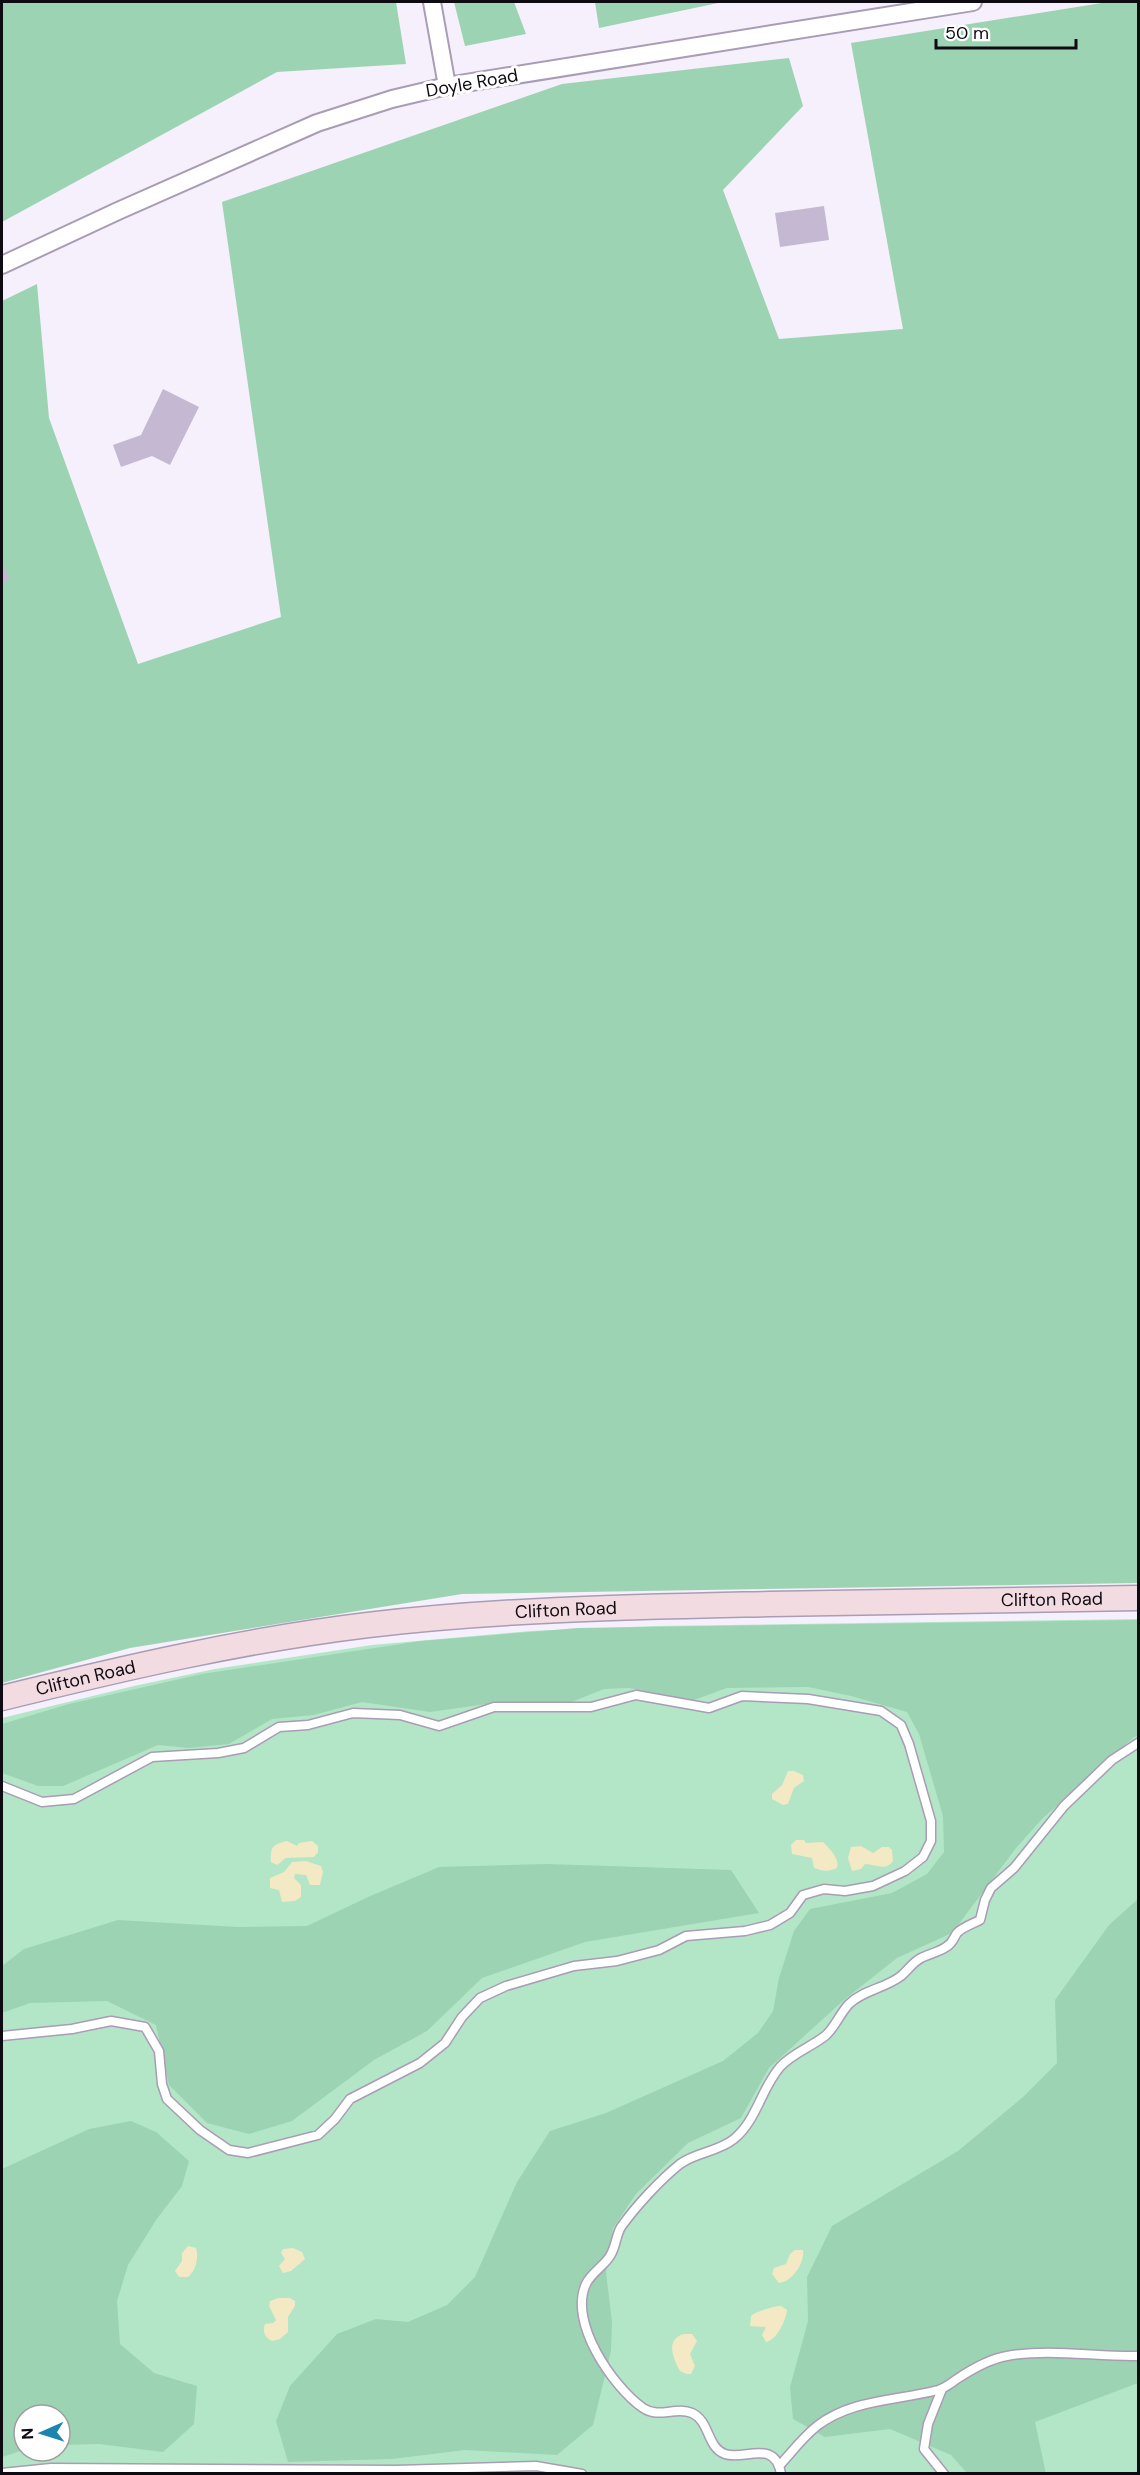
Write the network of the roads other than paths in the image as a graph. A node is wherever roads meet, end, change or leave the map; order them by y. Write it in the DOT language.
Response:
graph roads {
  1 [pos="432,2"];
  2 [pos="973,2"];
  3 [pos="447,86"];
  4 [pos="2,265"];
  5 [pos="1138,1598"];
  6 [pos="2,1698"];
  7 [pos="1138,1743"];
  8 [pos="2,1786"];
  9 [pos="2,2036"];
  10 [pos="1138,2356"];
  11 [pos="942,2389"];
  12 [pos="780,2470"];
  13 [pos="2,2473"];
  14 [pos="582,2474"];
  15 [pos="944,2474"];
  1 -- 3 [label="street"];
  2 -- 3 [label="street, Doyle Road"];
  3 -- 4 [label="street, Doyle Road"];
  5 -- 6 [label="main road, Clifton Road"];
  7 -- 12 [label="lane"];
  8 -- 9 [label="lane"];
  10 -- 11 [label="lane"];
  11 -- 12 [label="lane"];
  11 -- 15 [label="lane"];
  13 -- 14 [label="lane"];
}
